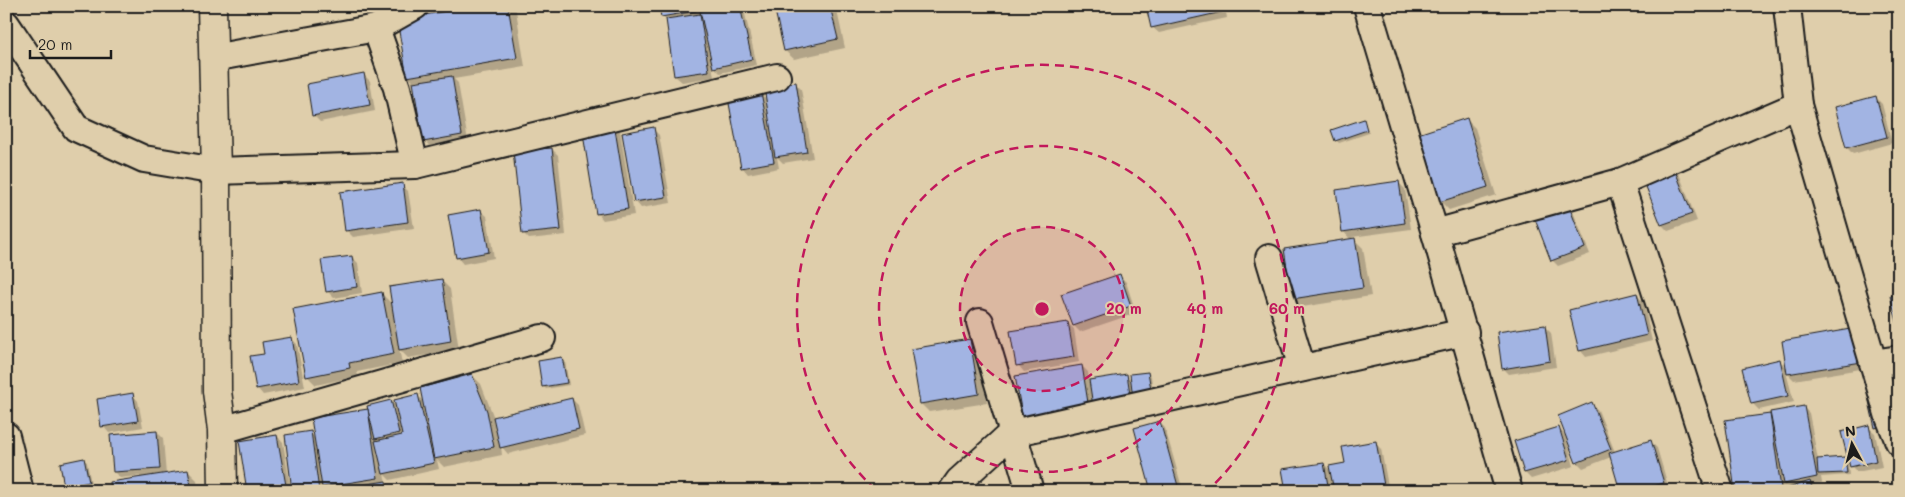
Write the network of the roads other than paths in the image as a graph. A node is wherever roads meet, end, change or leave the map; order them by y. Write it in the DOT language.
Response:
graph roads {
  1 [pos="212,6"];
  2 [pos="415,6"];
  3 [pos="1367,6"];
  4 [pos="1787,6"];
  5 [pos="6,24"];
  6 [pos="376,28"];
  7 [pos="213,58"];
  8 [pos="777,77"];
  9 [pos="1798,105"];
  10 [pos="415,165"];
  11 [pos="216,171"];
  12 [pos="1620,182"];
  13 [pos="1435,233"];
  14 [pos="1269,258"];
  15 [pos="980,322"];
  16 [pos="1465,332"];
  17 [pos="542,338"];
  18 [pos="1899,359"];
  19 [pos="1873,363"];
  20 [pos="1302,368"];
  21 [pos="222,430"];
  22 [pos="1012,433"];
  23 [pos="6,436"];
  24 [pos="1899,442"];
  25 [pos="1503,489"];
  26 [pos="20,491"];
  27 [pos="223,491"];
  28 [pos="952,491"];
  29 [pos="1030,491"];
  30 [pos="1720,491"];
  1 -- 7 [label="street"];
  2 -- 6 [label="street"];
  3 -- 13 [label="street"];
  4 -- 9 [label="street"];
  5 -- 11 [label="street"];
  6 -- 7 [label="street"];
  6 -- 10 [label="street"];
  7 -- 11 [label="street"];
  8 -- 10 [label="street"];
  9 -- 12 [label="street"];
  9 -- 19 [label="street"];
  10 -- 11 [label="street"];
  11 -- 21 [label="street"];
  12 -- 13 [label="street"];
  12 -- 30 [label="street"];
  13 -- 16 [label="street"];
  14 -- 20 [label="street"];
  15 -- 22 [label="street"];
  16 -- 20 [label="street"];
  16 -- 25 [label="street"];
  17 -- 21 [label="street"];
  18 -- 19 [label="street"];
  19 -- 24 [label="street"];
  20 -- 22 [label="street"];
  21 -- 27 [label="street"];
  22 -- 28 [label="street"];
  22 -- 29 [label="street"];
  23 -- 26 [label="street"];
}
